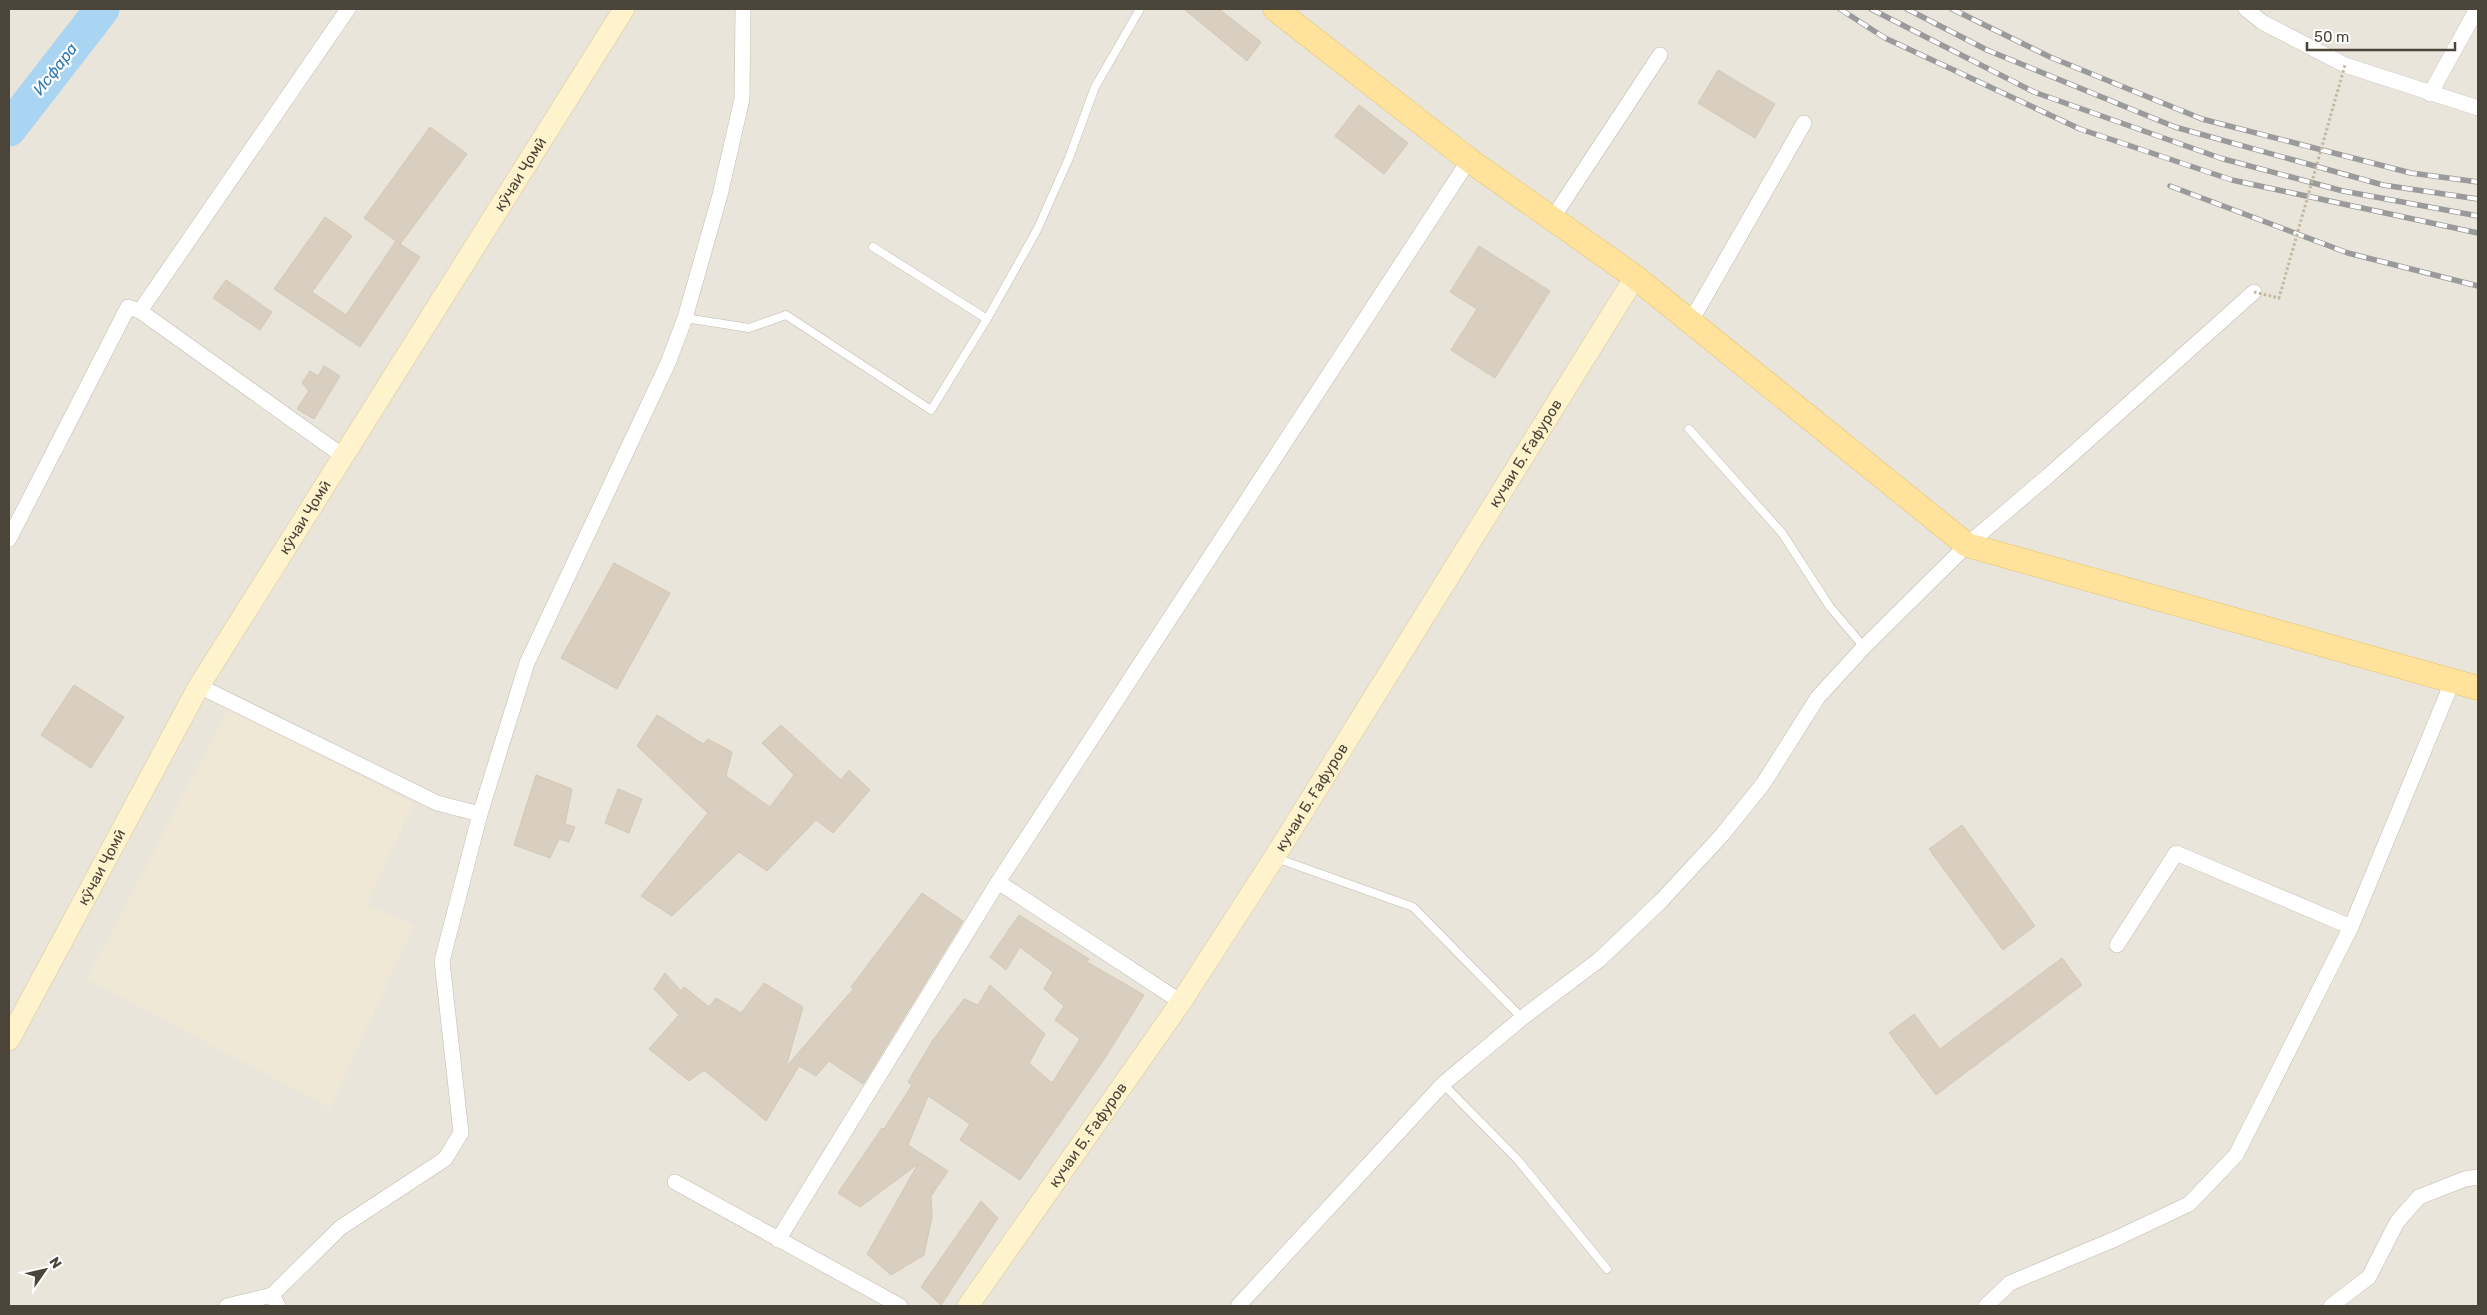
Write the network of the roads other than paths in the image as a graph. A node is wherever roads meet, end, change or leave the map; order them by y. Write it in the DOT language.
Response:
graph roads {
  1 [pos="348,9"];
  2 [pos="624,9"];
  3 [pos="743,9"];
  4 [pos="1140,9"];
  5 [pos="1275,9"];
  6 [pos="2246,9"];
  7 [pos="2477,9"];
  8 [pos="1660,55"];
  9 [pos="2430,94"];
  10 [pos="2478,108"];
  11 [pos="1804,123"];
  12 [pos="1469,160"];
  13 [pos="1552,218"];
  14 [pos="873,247"];
  15 [pos="1635,277"];
  16 [pos="2254,292"];
  17 [pos="140,311"];
  18 [pos="685,318"];
  19 [pos="987,319"];
  20 [pos="1691,321"];
  21 [pos="1689,429"];
  22 [pos="343,456"];
  23 [pos="9,539"];
  24 [pos="1967,544"];
  25 [pos="1864,647"];
  26 [pos="2453,680"];
  27 [pos="199,686"];
  28 [pos="2478,688"];
  29 [pos="480,814"];
  30 [pos="1274,858"];
  31 [pos="998,882"];
  32 [pos="2351,927"];
  33 [pos="2116,944"];
  34 [pos="1181,1002"];
  35 [pos="1522,1018"];
  36 [pos="9,1040"];
  37 [pos="1443,1084"];
  38 [pos="2478,1177"];
  39 [pos="675,1182"];
  40 [pos="778,1240"];
  41 [pos="1607,1269"];
  42 [pos="275,1301"];
  43 [pos="226,1306"];
  44 [pos="900,1306"];
  45 [pos="968,1306"];
  46 [pos="1238,1306"];
  47 [pos="1986,1306"];
  48 [pos="2331,1306"];
  1 -- 17 [label="street"];
  2 -- 22 [label="street, кӯчаи Ҷомӣ"];
  3 -- 18 [label="street"];
  4 -- 19 [label="lane"];
  5 -- 12 [label="main road"];
  6 -- 9 [label="street"];
  7 -- 9 [label="street"];
  8 -- 13 [label="street"];
  9 -- 10 [label="street"];
  11 -- 20 [label="street"];
  12 -- 13 [label="main road"];
  12 -- 31 [label="street"];
  13 -- 15 [label="main road"];
  14 -- 19 [label="lane"];
  15 -- 20 [label="main road"];
  15 -- 30 [label="street, кучаи Б. Ғафуров"];
  16 -- 24 [label="street"];
  17 -- 22 [label="street"];
  17 -- 23 [label="street"];
  18 -- 19 [label="lane"];
  18 -- 29 [label="street"];
  20 -- 24 [label="main road"];
  21 -- 25 [label="lane"];
  22 -- 27 [label="street, кӯчаи Ҷомӣ"];
  24 -- 25 [label="street"];
  24 -- 26 [label="main road"];
  25 -- 35 [label="street"];
  26 -- 28 [label="main road"];
  26 -- 32 [label="street"];
  27 -- 29 [label="street"];
  27 -- 36 [label="street, кӯчаи Ҷомӣ"];
  29 -- 42 [label="street"];
  30 -- 34 [label="street, кучаи Б. Ғафуров"];
  30 -- 35 [label="lane"];
  31 -- 34 [label="street"];
  31 -- 40 [label="street"];
  32 -- 33 [label="street"];
  32 -- 47 [label="street"];
  34 -- 45 [label="street, кучаи Б. Ғафуров"];
  35 -- 37 [label="street"];
  37 -- 41 [label="lane"];
  37 -- 46 [label="street"];
  38 -- 48 [label="street"];
  39 -- 40 [label="street"];
  40 -- 44 [label="street"];
  42 -- 43 [label="street"];
}
